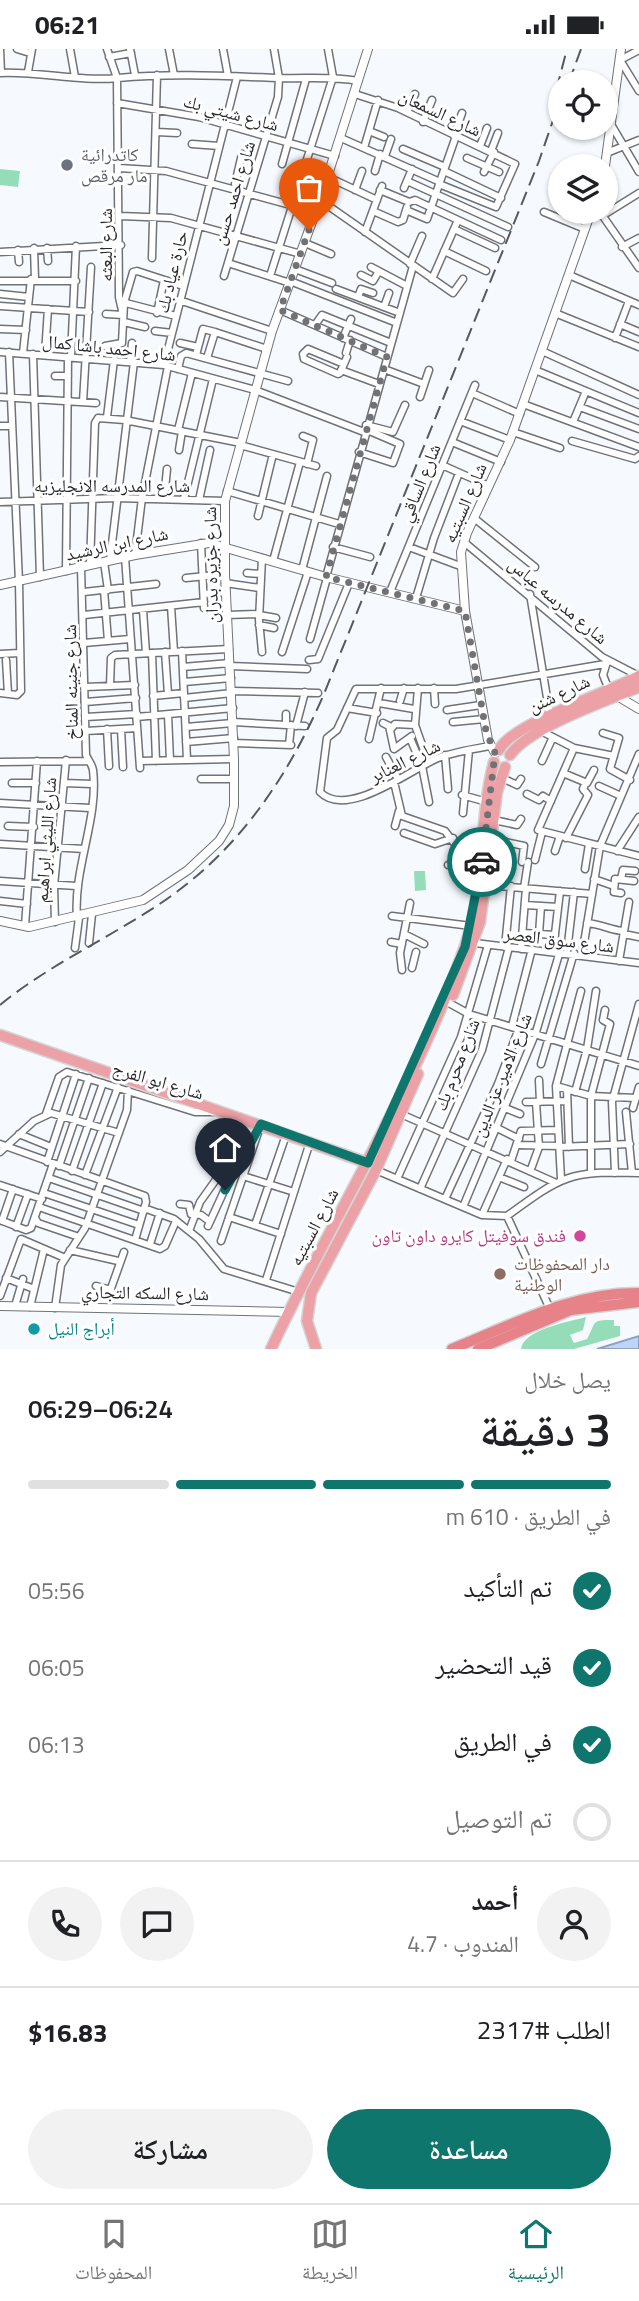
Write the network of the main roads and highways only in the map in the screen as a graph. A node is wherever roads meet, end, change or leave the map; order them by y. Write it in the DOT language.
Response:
graph roads {
  1 [pos="639,676"];
  2 [pos="639,687"];
  3 [pos="612,693"];
  4 [pos="497,759"];
  5 [pos="484,881"];
  6 [pos="5,1037"];
  7 [pos="372,1166"];
  8 [pos="639,1293"];
  9 [pos="639,1302"];
  10 [pos="271,1349"];
  11 [pos="316,1349"];
  12 [pos="452,1349"];
  13 [pos="478,1349"];
  1 -- 3 [label="main road, شارع شنن"];
  2 -- 3 [label="main road, شارع شنن"];
  3 -- 4 [label="main road, شارع شنن"];
  3 -- 4 [label="main road, شارع شنن"];
  4 -- 5 [label="main road, شارع السبتيه"];
  4 -- 5 [label="main road, شارع السبتيه"];
  5 -- 7 [label="main road, شارع السبتيه"];
  5 -- 7 [label="main road, شارع السبتيه"];
  6 -- 7 [label="main road, شارع ابو الفرج"];
  7 -- 10 [label="main road, شارع السبتيه"];
  7 -- 11 [label="main road, شارع السبتيه"];
  8 -- 12 [label="highway"];
  9 -- 13 [label="highway"];
}
